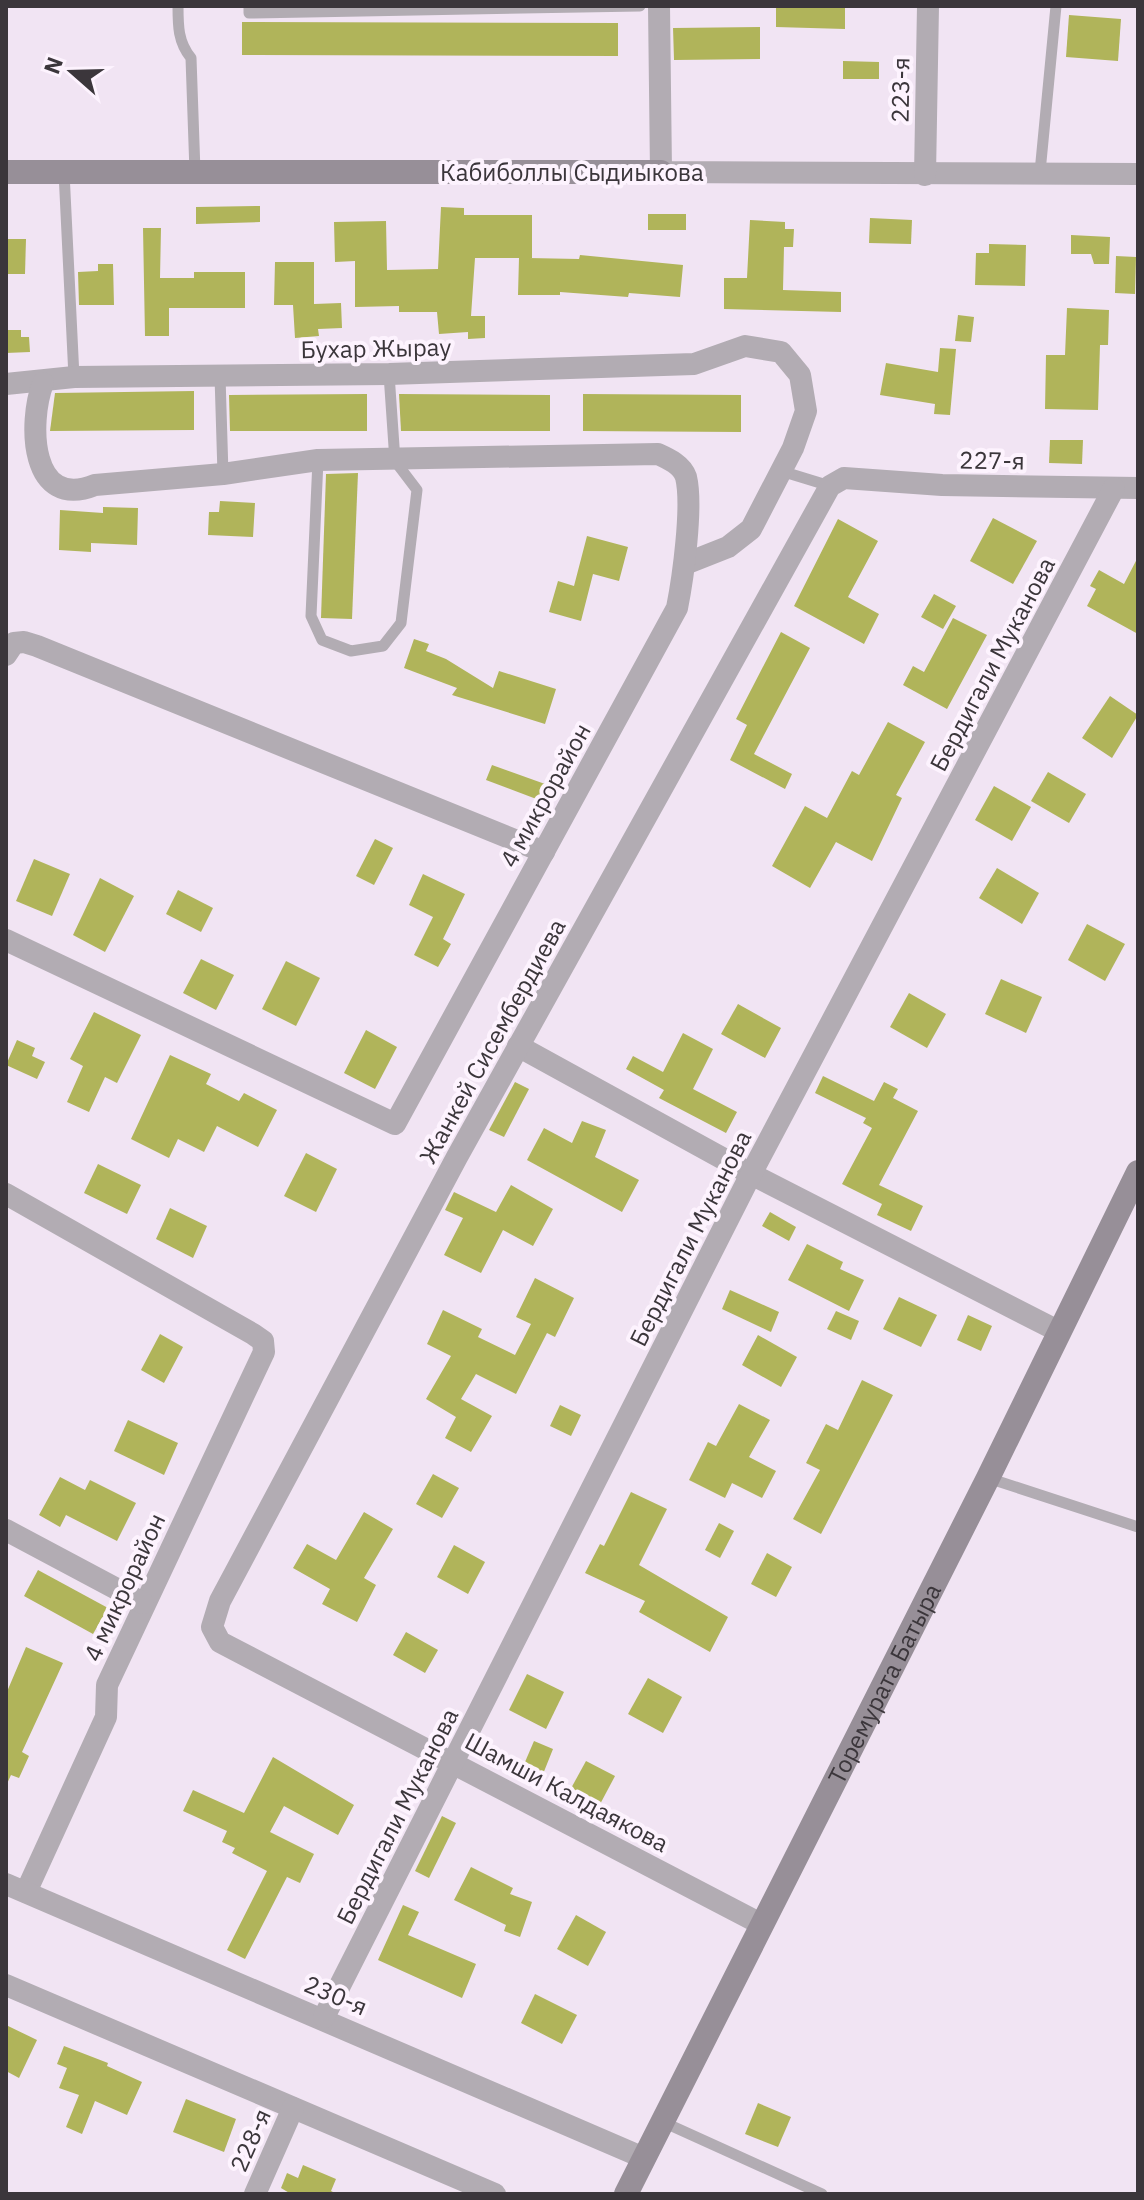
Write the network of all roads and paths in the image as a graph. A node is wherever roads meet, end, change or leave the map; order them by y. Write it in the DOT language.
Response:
graph roads {
  1 [pos="178,6"];
  2 [pos="249,6"];
  3 [pos="640,6"];
  4 [pos="659,6"];
  5 [pos="928,6"];
  6 [pos="1056,6"];
  7 [pos="6,172"];
  8 [pos="64,172"];
  9 [pos="195,172"];
  10 [pos="661,172"];
  11 [pos="1040,172"];
  12 [pos="1138,174"];
  13 [pos="925,175"];
  14 [pos="389,374"];
  15 [pos="220,376"];
  16 [pos="74,377"];
  17 [pos="43,383"];
  18 [pos="6,384"];
  19 [pos="318,460"];
  20 [pos="395,461"];
  21 [pos="781,471"];
  22 [pos="223,474"];
  23 [pos="837,482"];
  24 [pos="1114,488"];
  25 [pos="1138,488"];
  26 [pos="685,564"];
  27 [pos="6,655"];
  28 [pos="544,852"];
  29 [pos="6,940"];
  30 [pos="518,1046"];
  31 [pos="1138,1172"];
  32 [pos="751,1174"];
  33 [pos="6,1194"];
  34 [pos="1058,1331"];
  35 [pos="988,1478"];
  36 [pos="1138,1527"];
  37 [pos="6,1530"];
  38 [pos="143,1603"];
  39 [pos="220,1642"];
  40 [pos="454,1761"];
  41 [pos="16,1888"];
  42 [pos="761,1924"];
  43 [pos="6,1985"];
  44 [pos="324,2017"];
  45 [pos="293,2108"];
  46 [pos="663,2122"];
  47 [pos="644,2158"];
  48 [pos="255,2194"];
  49 [pos="495,2194"];
  50 [pos="626,2194"];
  51 [pos="822,2194"];
  1 -- 9 [label="lane"];
  2 -- 3 [label="lane"];
  4 -- 10 [label="street"];
  5 -- 13 [label="street, 223-я"];
  6 -- 11 [label="lane"];
  7 -- 8 [label="street, Кабиболлы Сыдиыкова"];
  8 -- 9 [label="street, Кабиболлы Сыдиыкова"];
  8 -- 16 [label="lane"];
  9 -- 10 [label="street, Кабиболлы Сыдиыкова"];
  10 -- 13 [label="street, Кабиболлы Сыдиыкова"];
  11 -- 12 [label="street, Кабиболлы Сыдиыкова"];
  11 -- 13 [label="street, Кабиболлы Сыдиыкова"];
  14 -- 15 [label="street, Бухар Жырау"];
  14 -- 20 [label="lane"];
  14 -- 21 [label="street, Бухар Жырау"];
  15 -- 16 [label="street, Бухар Жырау"];
  15 -- 22 [label="lane"];
  16 -- 17 [label="street, Бухар Жырау"];
  17 -- 18 [label="street, Бухар Жырау"];
  17 -- 22 [label="street"];
  19 -- 20 [label="street"];
  19 -- 20 [label="lane"];
  19 -- 22 [label="street"];
  20 -- 26 [label="street, 4 микрорайон"];
  21 -- 23 [label="lane"];
  21 -- 26 [label="street"];
  23 -- 24 [label="street, 227-я"];
  23 -- 30 [label="street, Жанкей Сисембердиева"];
  24 -- 25 [label="street, 227-я"];
  24 -- 32 [label="street, Бердигали Муканова"];
  26 -- 28 [label="street, 4 микрорайон"];
  27 -- 28 [label="street"];
  28 -- 29 [label="street, 4 микрорайон"];
  30 -- 32 [label="street"];
  30 -- 39 [label="street, Жанкей Сисембердиева"];
  31 -- 34 [label="street, Торемурата Батыра"];
  32 -- 34 [label="street"];
  32 -- 40 [label="street, Бердигали Муканова"];
  33 -- 38 [label="street, 4 микрорайон"];
  34 -- 35 [label="street, Торемурата Батыра"];
  35 -- 36 [label="lane"];
  35 -- 42 [label="street, Торемурата Батыра"];
  37 -- 38 [label="street"];
  38 -- 41 [label="street, 4 микрорайон"];
  39 -- 40 [label="street, Шамши Калдаякова"];
  40 -- 42 [label="street, Шамши Калдаякова"];
  40 -- 44 [label="street, Бердигали Муканова"];
  41 -- 44 [label="street, 230-я"];
  42 -- 46 [label="street, Торемурата Батыра"];
  43 -- 45 [label="street"];
  44 -- 47 [label="street, 230-я"];
  45 -- 48 [label="street, 228-я"];
  45 -- 49 [label="street"];
  46 -- 47 [label="street, Торемурата Батыра"];
  46 -- 51 [label="lane"];
  47 -- 50 [label="street, Торемурата Батыра"];
}
